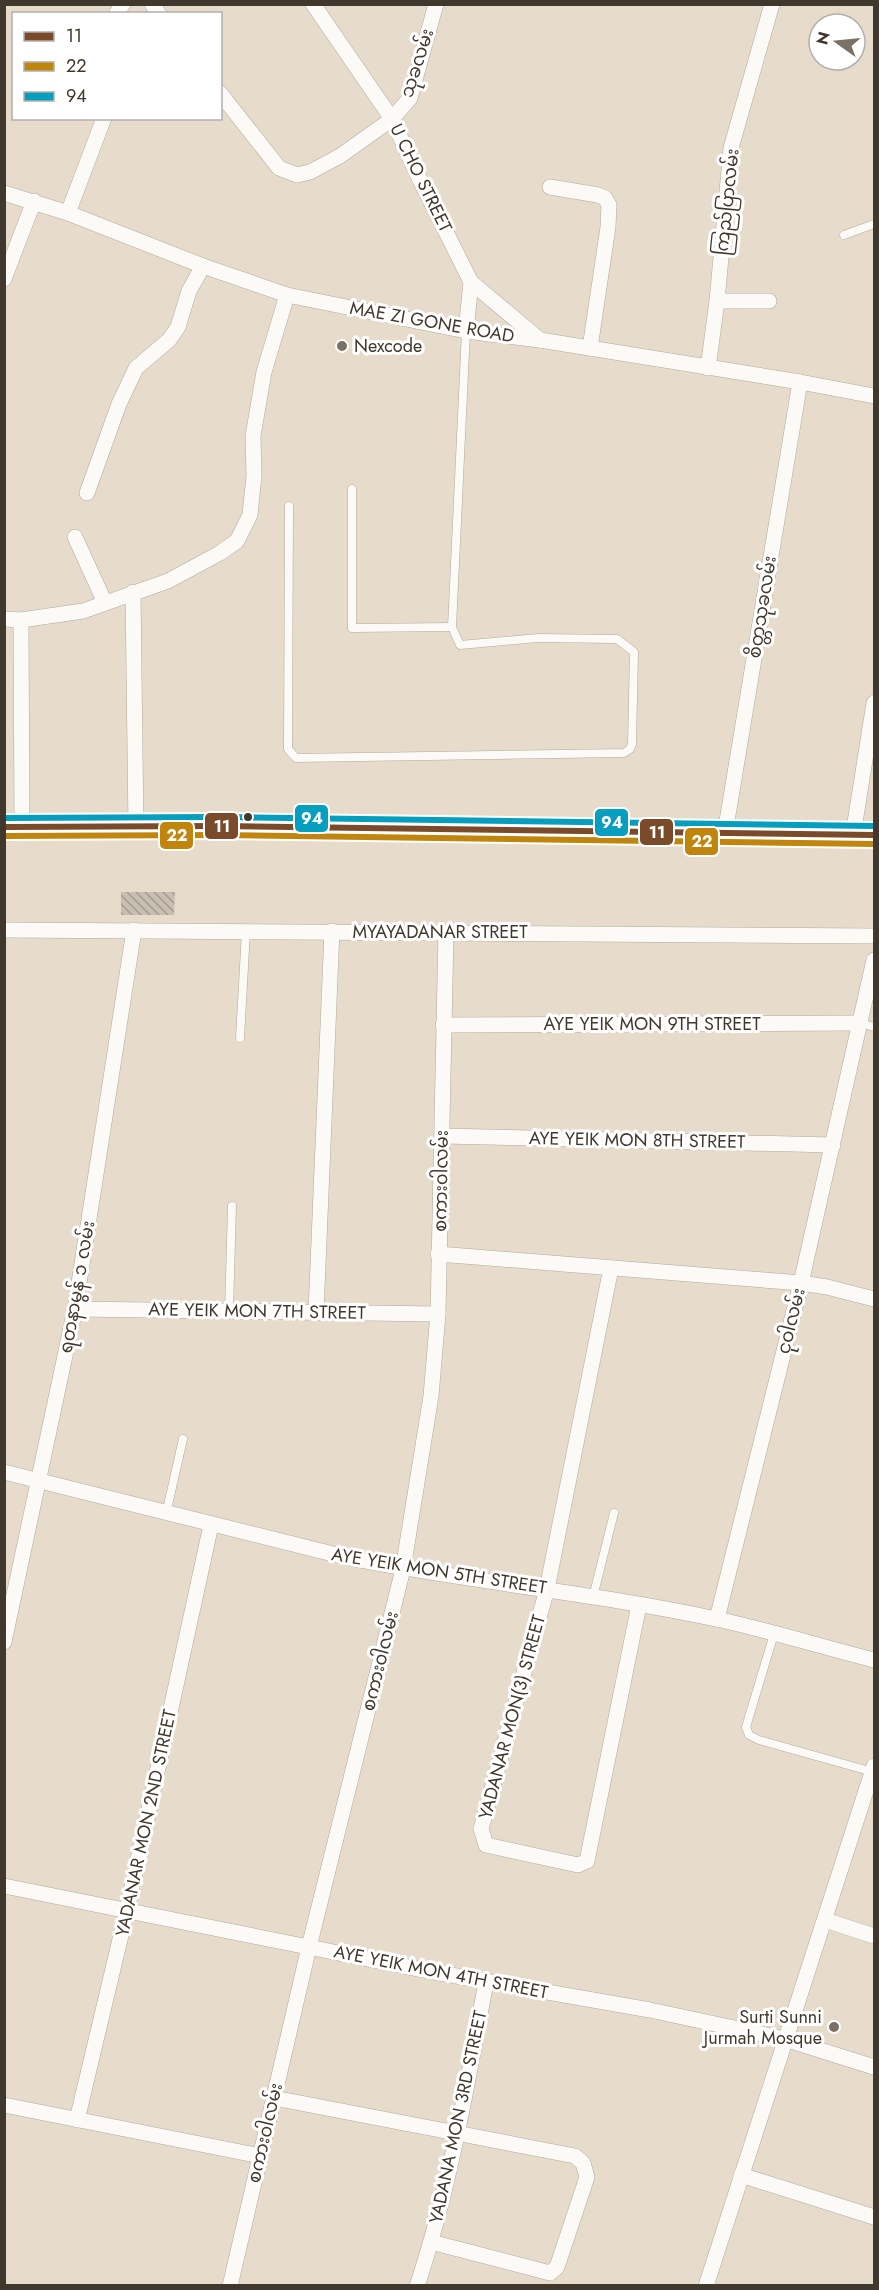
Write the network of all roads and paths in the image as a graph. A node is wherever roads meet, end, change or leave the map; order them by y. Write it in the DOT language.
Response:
graph roads {
  1 [pos="314,4"];
  2 [pos="436,4"];
  3 [pos="772,4"];
  4 [pos="222,96"];
  5 [pos="392,119"];
  6 [pos="103,120"];
  7 [pos="550,187"];
  8 [pos="4,193"];
  9 [pos="34,201"];
  10 [pos="68,213"];
  11 [pos="874,224"];
  12 [pos="844,235"];
  13 [pos="203,266"];
  14 [pos="4,279"];
  15 [pos="471,282"];
  16 [pos="288,295"];
  17 [pos="717,301"];
  18 [pos="769,301"];
  19 [pos="466,331"];
  20 [pos="540,339"];
  21 [pos="590,348"];
  22 [pos="708,368"];
  23 [pos="800,382"];
  24 [pos="874,396"];
  25 [pos="352,489"];
  26 [pos="87,492"];
  27 [pos="289,506"];
  28 [pos="75,537"];
  29 [pos="132,592"];
  30 [pos="105,603"];
  31 [pos="4,619"];
  32 [pos="21,620"];
  33 [pos="452,627"];
  34 [pos="874,703"];
  35 [pos="14,827"];
  36 [pos="136,828"];
  37 [pos="725,833"];
  38 [pos="853,835"];
  39 [pos="874,835"];
  40 [pos="4,930"];
  41 [pos="134,930"];
  42 [pos="246,931"];
  43 [pos="332,931"];
  44 [pos="446,932"];
  45 [pos="874,936"];
  46 [pos="874,960"];
  47 [pos="443,1025"];
  48 [pos="867,1025"];
  49 [pos="240,1038"];
  50 [pos="442,1136"];
  51 [pos="833,1145"];
  52 [pos="232,1206"];
  53 [pos="438,1254"];
  54 [pos="611,1268"];
  55 [pos="801,1283"];
  56 [pos="874,1299"];
  57 [pos="75,1309"];
  58 [pos="229,1311"];
  59 [pos="316,1312"];
  60 [pos="438,1314"];
  61 [pos="183,1439"];
  62 [pos="4,1472"];
  63 [pos="39,1481"];
  64 [pos="614,1513"];
  65 [pos="166,1514"];
  66 [pos="211,1525"];
  67 [pos="403,1569"];
  68 [pos="547,1589"];
  69 [pos="593,1597"];
  70 [pos="639,1605"];
  71 [pos="717,1619"];
  72 [pos="774,1634"];
  73 [pos="4,1642"];
  74 [pos="874,1660"];
  75 [pos="874,1769"];
  76 [pos="870,1795"];
  77 [pos="4,1886"];
  78 [pos="127,1910"];
  79 [pos="825,1920"];
  80 [pos="874,1936"];
  81 [pos="309,1947"];
  82 [pos="486,1982"];
  83 [pos="785,2039"];
  84 [pos="874,2067"];
  85 [pos="274,2098"];
  86 [pos="4,2105"];
  87 [pos="77,2120"];
  88 [pos="458,2134"];
  89 [pos="260,2156"];
  90 [pos="741,2175"];
  91 [pos="874,2217"];
  92 [pos="431,2242"];
  93 [pos="230,2286"];
  94 [pos="417,2286"];
  95 [pos="706,2286"];
  1 -- 5 [label="street, U CHO STREET"];
  2 -- 5 [label="street, သုခလမ်း"];
  3 -- 17 [label="street, ကြည်ပြာလမ်း"];
  4 -- 5 [label="street, သုခလမ်း"];
  5 -- 15 [label="street, U CHO STREET"];
  6 -- 10 [label="street"];
  7 -- 21 [label="street"];
  8 -- 9 [label="street, MAE ZI GONE ROAD"];
  9 -- 10 [label="street, MAE ZI GONE ROAD"];
  9 -- 14 [label="street"];
  10 -- 13 [label="street, MAE ZI GONE ROAD"];
  11 -- 12 [label="lane"];
  13 -- 16 [label="street, MAE ZI GONE ROAD"];
  13 -- 26 [label="street"];
  15 -- 19 [label="street"];
  15 -- 20 [label="street, U CHO STREET"];
  16 -- 19 [label="street, MAE ZI GONE ROAD"];
  16 -- 29 [label="street"];
  17 -- 18 [label="street"];
  17 -- 22 [label="street, ကြည်ပြာလမ်း"];
  19 -- 20 [label="street, MAE ZI GONE ROAD"];
  19 -- 33 [label="lane"];
  20 -- 21 [label="street, MAE ZI GONE ROAD"];
  21 -- 22 [label="street, MAE ZI GONE ROAD"];
  22 -- 23 [label="street, MAE ZI GONE ROAD"];
  23 -- 24 [label="street, MAE ZI GONE ROAD"];
  23 -- 37 [label="street, စိတ္တသုခလမ်း"];
  25 -- 33 [label="lane"];
  27 -- 33 [label="lane"];
  28 -- 30 [label="street"];
  29 -- 30 [label="street"];
  29 -- 36 [label="street"];
  30 -- 32 [label="street"];
  31 -- 32 [label="street"];
  32 -- 35 [label="street"];
  34 -- 38 [label="street"];
  35 -- 36 [label="main road"];
  36 -- 37 [label="main road"];
  37 -- 38 [label="main road"];
  38 -- 39 [label="main road"];
  40 -- 41 [label="street, MYAYADANAR STREET"];
  41 -- 42 [label="street, MYAYADANAR STREET"];
  41 -- 57 [label="street, ရတနာမွန် ၁ လမ်း"];
  42 -- 43 [label="street, MYAYADANAR STREET"];
  42 -- 49 [label="lane"];
  43 -- 44 [label="street, MYAYADANAR STREET"];
  43 -- 59 [label="street"];
  44 -- 45 [label="street, MYAYADANAR STREET"];
  44 -- 47 [label="street, စကား၀ါလမ်း"];
  46 -- 48 [label="street, ငုဝါလမ်း"];
  47 -- 48 [label="street, AYE YEIK MON 9TH STREET"];
  47 -- 50 [label="street, စကား၀ါလမ်း"];
  48 -- 51 [label="street, ငုဝါလမ်း"];
  50 -- 51 [label="street, AYE YEIK MON 8TH STREET"];
  50 -- 53 [label="street, စကား၀ါလမ်း"];
  51 -- 55 [label="street, ငုဝါလမ်း"];
  52 -- 58 [label="lane"];
  53 -- 54 [label="street"];
  53 -- 60 [label="street, စကား၀ါလမ်း"];
  54 -- 55 [label="street"];
  54 -- 68 [label="street, YADANAR MON(3) STREET"];
  55 -- 56 [label="street"];
  55 -- 71 [label="street, ငုဝါလမ်း"];
  57 -- 58 [label="street, AYE YEIK MON 7TH STREET"];
  57 -- 63 [label="street, ရတနာမွန် ၁ လမ်း"];
  58 -- 59 [label="street, AYE YEIK MON 7TH STREET"];
  59 -- 60 [label="street, AYE YEIK MON 7TH STREET"];
  60 -- 67 [label="street, စကား၀ါလမ်း"];
  61 -- 65 [label="lane"];
  62 -- 63 [label="street, AYE YEIK MON 5TH STREET"];
  63 -- 65 [label="street, AYE YEIK MON 5TH STREET"];
  63 -- 73 [label="street, ရတနာမွန် ၁ လမ်း"];
  64 -- 69 [label="lane"];
  65 -- 66 [label="street, AYE YEIK MON 5TH STREET"];
  66 -- 67 [label="street, AYE YEIK MON 5TH STREET"];
  66 -- 78 [label="street, YADANAR MON 2ND STREET"];
  67 -- 68 [label="street, AYE YEIK MON 5TH STREET"];
  67 -- 81 [label="street, စကား၀ါလမ်း"];
  68 -- 69 [label="street, AYE YEIK MON 5TH STREET"];
  68 -- 70 [label="street, YADANAR MON(3) STREET"];
  69 -- 70 [label="street, AYE YEIK MON 5TH STREET"];
  70 -- 71 [label="street, AYE YEIK MON 5TH STREET"];
  71 -- 72 [label="street, AYE YEIK MON 5TH STREET"];
  72 -- 74 [label="street, AYE YEIK MON 5TH STREET"];
  72 -- 75 [label="lane"];
  75 -- 76 [label="street"];
  76 -- 79 [label="street"];
  77 -- 78 [label="street, AYE YEIK MON 4TH STREET"];
  78 -- 81 [label="street, AYE YEIK MON 4TH STREET"];
  78 -- 87 [label="street, YADANAR MON 2ND STREET"];
  79 -- 80 [label="street"];
  79 -- 83 [label="street"];
  81 -- 82 [label="street, AYE YEIK MON 4TH STREET"];
  81 -- 85 [label="street, စကား၀ါလမ်း"];
  82 -- 83 [label="street, AYE YEIK MON 4TH STREET"];
  82 -- 88 [label="street, YADANA MON 3RD STREET"];
  83 -- 84 [label="street, AYE YEIK MON 4TH STREET"];
  83 -- 90 [label="street"];
  85 -- 88 [label="street"];
  85 -- 89 [label="street, စကား၀ါလမ်း"];
  86 -- 87 [label="street"];
  87 -- 89 [label="street"];
  88 -- 92 [label="street, YADANA MON 3RD STREET"];
  88 -- 92 [label="street"];
  89 -- 93 [label="street, စကား၀ါလမ်း"];
  90 -- 91 [label="street"];
  90 -- 95 [label="street"];
  92 -- 94 [label="street, YADANA MON 3RD STREET"];
}
